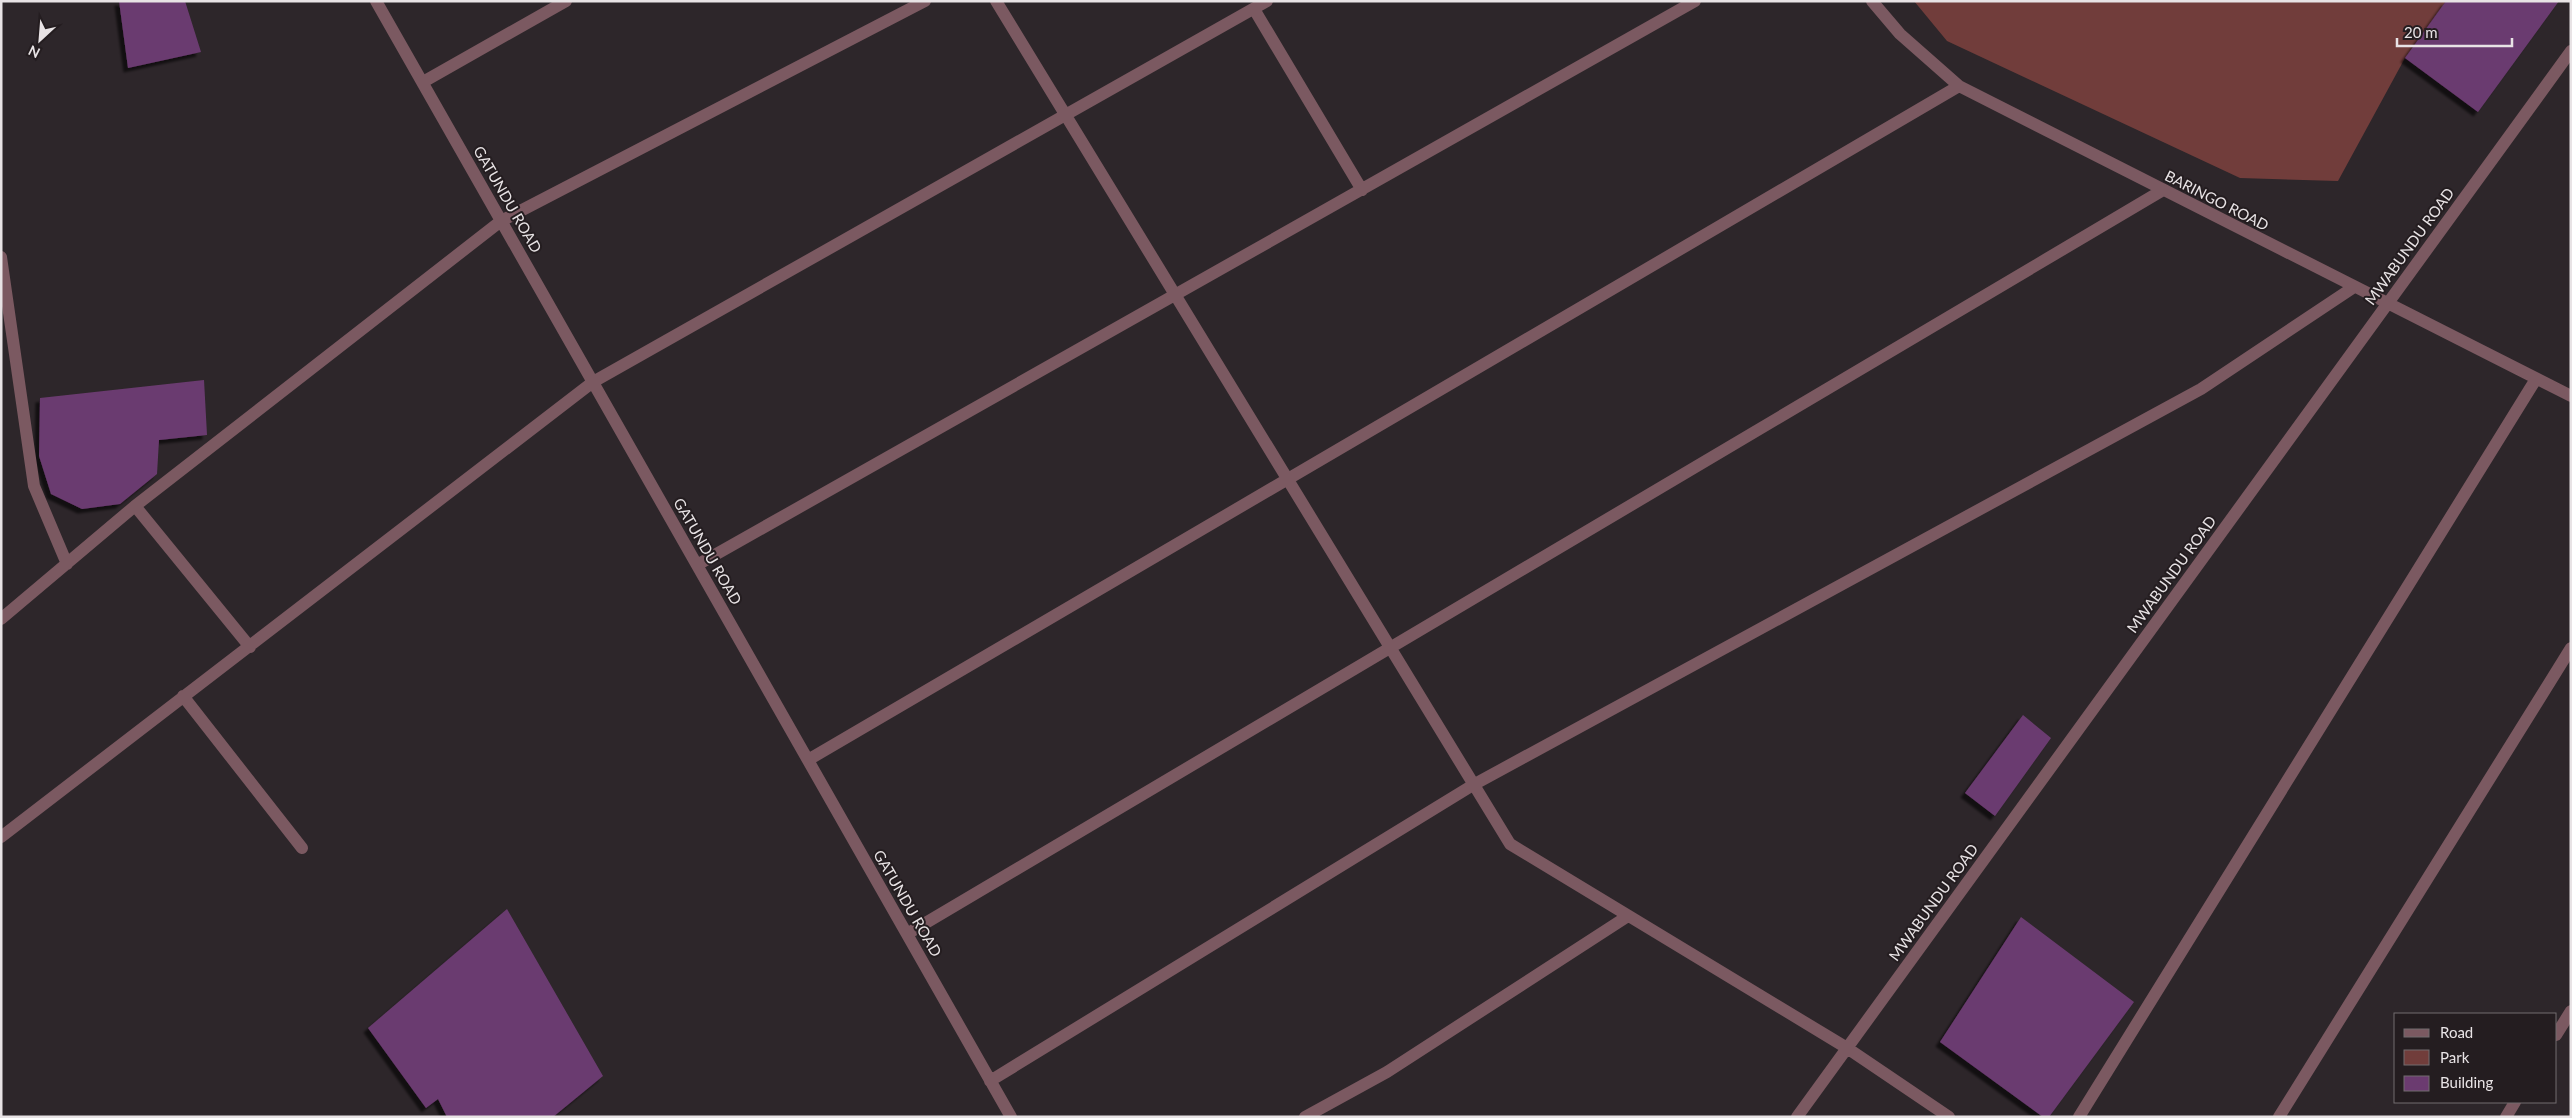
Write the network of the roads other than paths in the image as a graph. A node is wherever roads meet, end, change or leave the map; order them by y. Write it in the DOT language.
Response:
graph roads {
  1 [pos="376,1"];
  2 [pos="566,1"];
  3 [pos="924,1"];
  4 [pos="996,1"];
  5 [pos="1267,1"];
  6 [pos="1695,1"];
  7 [pos="1872,1"];
  8 [pos="1254,9"];
  9 [pos="2571,51"];
  10 [pos="422,82"];
  11 [pos="1959,86"];
  12 [pos="1065,115"];
  13 [pos="1362,190"];
  14 [pos="2163,190"];
  15 [pos="501,221"];
  16 [pos="1,257"];
  17 [pos="2354,287"];
  18 [pos="1175,295"];
  19 [pos="2387,303"];
  20 [pos="2536,379"];
  21 [pos="593,382"];
  22 [pos="2571,396"];
  23 [pos="1287,479"];
  24 [pos="135,506"];
  25 [pos="67,564"];
  26 [pos="697,565"];
  27 [pos="1,619"];
  28 [pos="250,647"];
  29 [pos="1390,648"];
  30 [pos="2571,648"];
  31 [pos="183,696"];
  32 [pos="808,760"];
  33 [pos="1474,785"];
  34 [pos="1,837"];
  35 [pos="302,848"];
  36 [pos="1628,916"];
  37 [pos="907,934"];
  38 [pos="2571,1011"];
  39 [pos="2557,1033"];
  40 [pos="1847,1048"];
  41 [pos="990,1081"];
  42 [pos="2514,1103"];
  43 [pos="2280,1116"];
  44 [pos="1011,1117"];
  45 [pos="1305,1117"];
  46 [pos="1797,1117"];
  47 [pos="1949,1117"];
  48 [pos="2078,1117"];
  49 [pos="2506,1117"];
  1 -- 10 [label="street, GATUNDU ROAD"];
  2 -- 10 [label="street"];
  3 -- 15 [label="street"];
  4 -- 12 [label="street"];
  5 -- 8 [label="street"];
  6 -- 13 [label="street"];
  7 -- 11 [label="street, BARINGO ROAD"];
  8 -- 12 [label="street"];
  8 -- 13 [label="street"];
  9 -- 19 [label="street, MWABUNDU ROAD"];
  10 -- 15 [label="street, GATUNDU ROAD"];
  11 -- 14 [label="street, BARINGO ROAD"];
  11 -- 23 [label="street"];
  12 -- 18 [label="street"];
  12 -- 21 [label="street"];
  13 -- 18 [label="street"];
  14 -- 17 [label="street, BARINGO ROAD"];
  14 -- 29 [label="street"];
  15 -- 21 [label="street, GATUNDU ROAD"];
  15 -- 24 [label="street"];
  16 -- 25 [label="street"];
  17 -- 19 [label="street, BARINGO ROAD"];
  17 -- 33 [label="street"];
  18 -- 23 [label="street"];
  18 -- 26 [label="street"];
  19 -- 20 [label="street, BARINGO ROAD"];
  19 -- 40 [label="street, MWABUNDU ROAD"];
  20 -- 22 [label="street, BARINGO ROAD"];
  20 -- 48 [label="street"];
  21 -- 26 [label="street, GATUNDU ROAD"];
  21 -- 28 [label="street"];
  23 -- 29 [label="street"];
  23 -- 32 [label="street"];
  24 -- 25 [label="street"];
  24 -- 28 [label="street"];
  25 -- 27 [label="street"];
  26 -- 32 [label="street, GATUNDU ROAD"];
  28 -- 31 [label="street"];
  29 -- 33 [label="street"];
  29 -- 37 [label="street"];
  30 -- 43 [label="street"];
  31 -- 34 [label="street"];
  31 -- 35 [label="street"];
  32 -- 37 [label="street, GATUNDU ROAD"];
  33 -- 36 [label="street"];
  33 -- 41 [label="street"];
  36 -- 40 [label="street"];
  36 -- 45 [label="street"];
  37 -- 41 [label="street, GATUNDU ROAD"];
  38 -- 39 [label="street"];
  40 -- 46 [label="street, MWABUNDU ROAD"];
  40 -- 47 [label="street"];
  41 -- 44 [label="street, GATUNDU ROAD"];
  42 -- 49 [label="street"];
}
